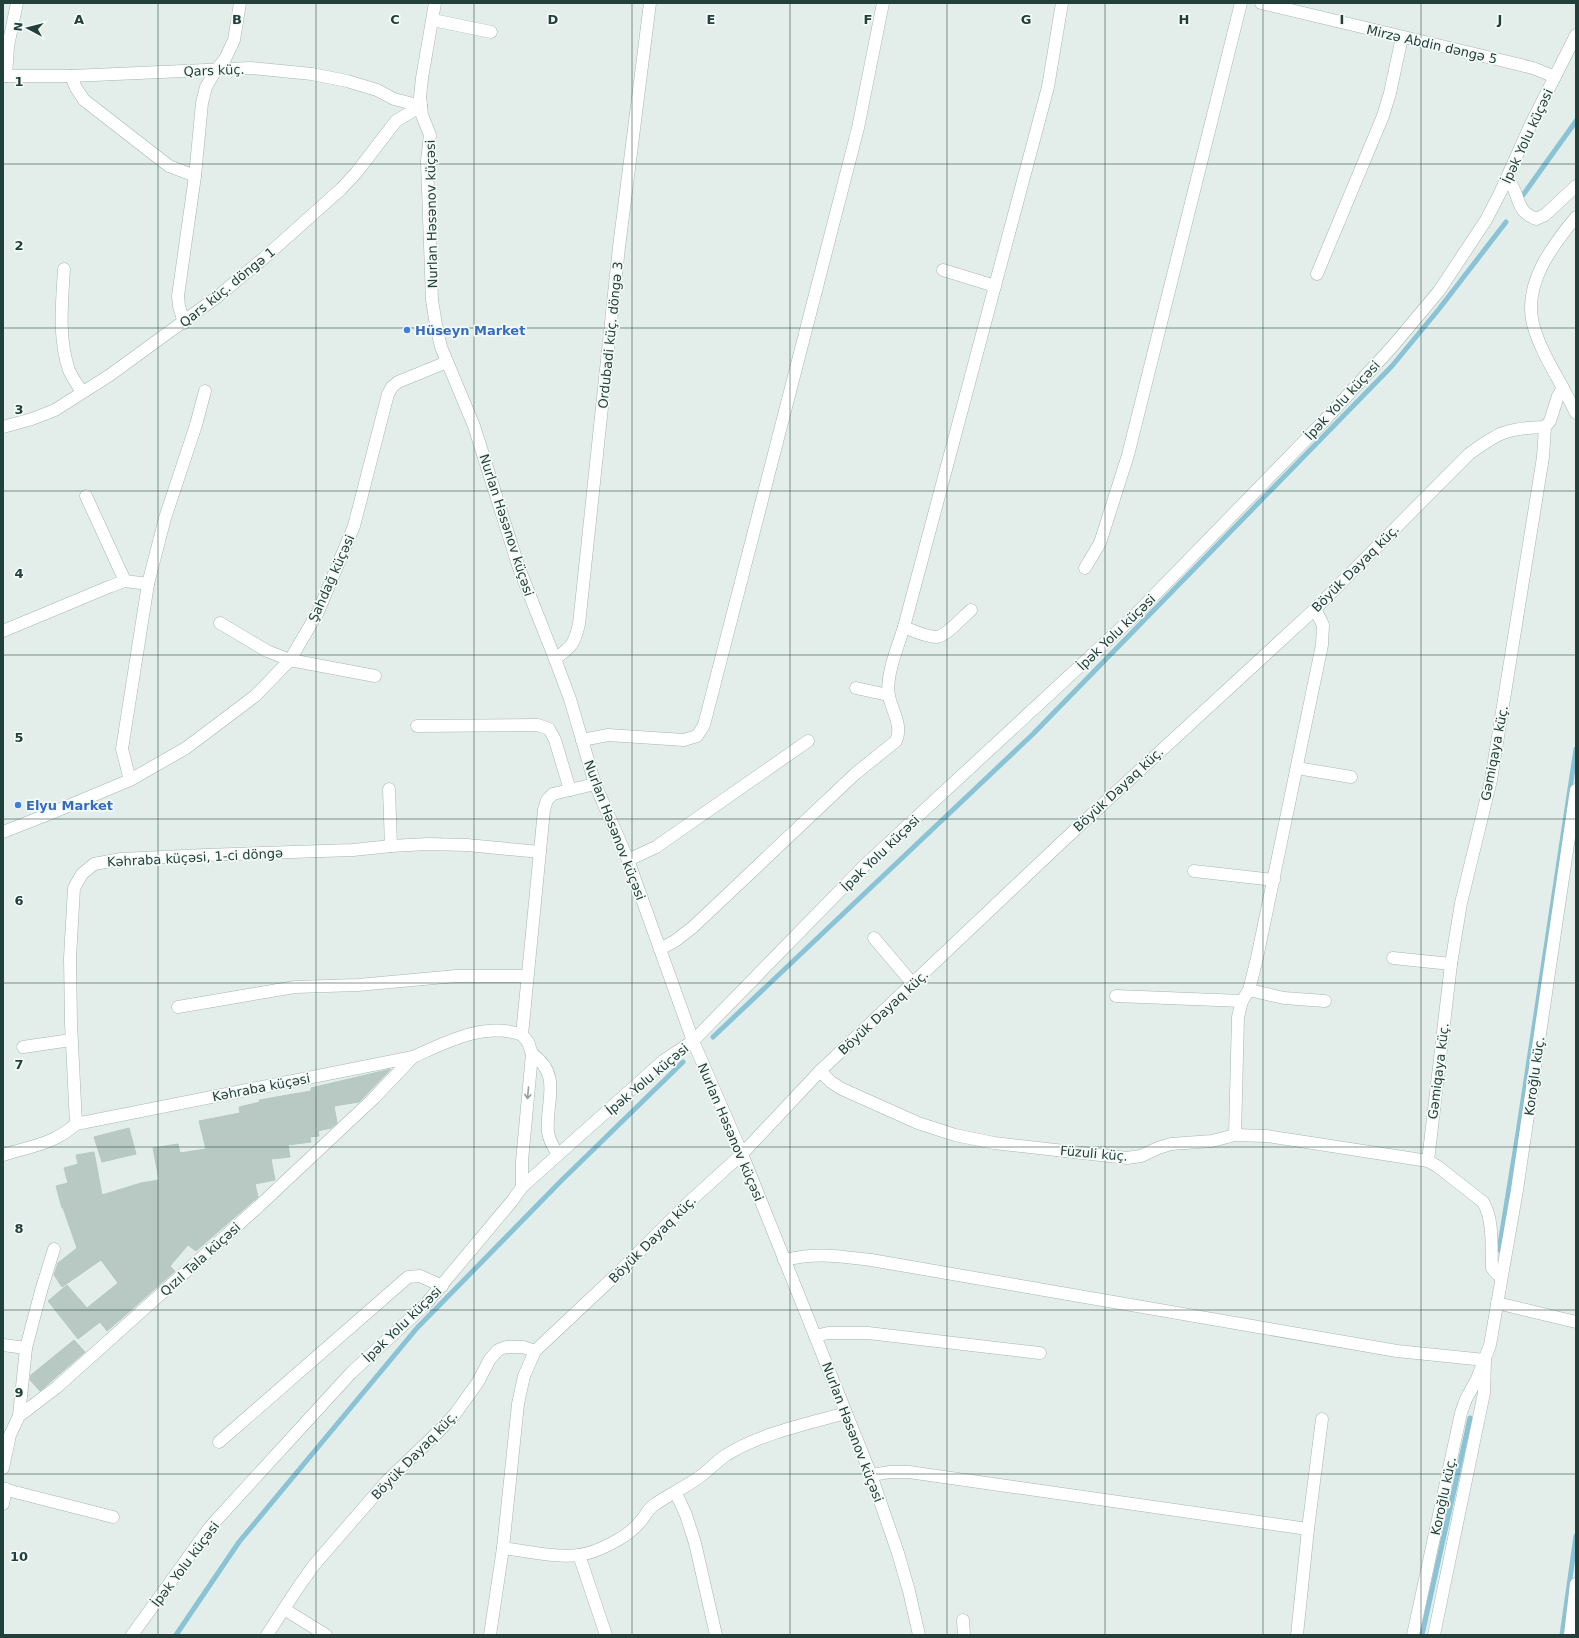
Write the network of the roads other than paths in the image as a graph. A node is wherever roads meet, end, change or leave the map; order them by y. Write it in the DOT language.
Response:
graph roads {
  1 [pos="17,3"];
  2 [pos="240,3"];
  3 [pos="435,3"];
  4 [pos="650,3"];
  5 [pos="883,3"];
  6 [pos="1062,3"];
  7 [pos="1241,3"];
  8 [pos="1261,3"];
  9 [pos="433,20"];
  10 [pos="491,32"];
  11 [pos="1576,35"];
  12 [pos="1402,37"];
  13 [pos="216,70"];
  14 [pos="5,76"];
  15 [pos="71,76"];
  16 [pos="1555,77"];
  17 [pos="421,106"];
  18 [pos="195,176"];
  19 [pos="1507,179"];
  20 [pos="1576,186"];
  21 [pos="1576,217"];
  22 [pos="64,269"];
  23 [pos="943,270"];
  24 [pos="1317,274"];
  25 [pos="995,286"];
  26 [pos="184,323"];
  27 [pos="447,362"];
  28 [pos="1563,388"];
  29 [pos="205,391"];
  30 [pos="82,392"];
  31 [pos="1576,413"];
  32 [pos="3,426"];
  33 [pos="1545,427"];
  34 [pos="86,496"];
  35 [pos="1085,568"];
  36 [pos="125,581"];
  37 [pos="148,584"];
  38 [pos="1315,609"];
  39 [pos="971,610"];
  40 [pos="220,623"];
  41 [pos="904,627"];
  42 [pos="3,630"];
  43 [pos="555,659"];
  44 [pos="290,660"];
  45 [pos="375,676"];
  46 [pos="856,688"];
  47 [pos="888,695"];
  48 [pos="417,726"];
  49 [pos="582,740"];
  50 [pos="808,741"];
  51 [pos="1297,768"];
  52 [pos="1351,777"];
  53 [pos="130,780"];
  54 [pos="595,784"];
  55 [pos="389,789"];
  56 [pos="570,790"];
  57 [pos="1576,790"];
  58 [pos="3,832"];
  59 [pos="391,846"];
  60 [pos="540,852"];
  61 [pos="628,860"];
  62 [pos="1194,871"];
  63 [pos="1274,880"];
  64 [pos="874,938"];
  65 [pos="660,949"];
  66 [pos="1393,958"];
  67 [pos="1451,964"];
  68 [pos="527,976"];
  69 [pos="913,984"];
  70 [pos="1249,990"];
  71 [pos="1116,996"];
  72 [pos="1325,1001"];
  73 [pos="1242,1002"];
  74 [pos="178,1007"];
  75 [pos="522,1035"];
  76 [pos="71,1040"];
  77 [pos="693,1041"];
  78 [pos="23,1047"];
  79 [pos="532,1054"];
  80 [pos="413,1057"];
  81 [pos="820,1071"];
  82 [pos="76,1124"];
  83 [pos="1235,1135"];
  84 [pos="558,1154"];
  85 [pos="742,1154"];
  86 [pos="3,1155"];
  87 [pos="1428,1161"];
  88 [pos="522,1187"];
  89 [pos="54,1249"];
  90 [pos="784,1260"];
  91 [pos="1501,1277"];
  92 [pos="442,1286"];
  93 [pos="1497,1303"];
  94 [pos="1576,1322"];
  95 [pos="815,1336"];
  96 [pos="3,1345"];
  97 [pos="26,1348"];
  98 [pos="535,1351"];
  99 [pos="1040,1353"];
  100 [pos="1485,1360"];
  101 [pos="846,1413"];
  102 [pos="19,1416"];
  103 [pos="1322,1419"];
  104 [pos="219,1442"];
  105 [pos="3,1468"];
  106 [pos="871,1475"];
  107 [pos="4,1489"];
  108 [pos="676,1493"];
  109 [pos="3,1504"];
  110 [pos="113,1517"];
  111 [pos="1308,1529"];
  112 [pos="503,1548"];
  113 [pos="579,1555"];
  114 [pos="1576,1584"];
  115 [pos="284,1609"];
  116 [pos="963,1620"];
  117 [pos="132,1635"];
  118 [pos="268,1635"];
  119 [pos="326,1635"];
  120 [pos="490,1635"];
  121 [pos="606,1635"];
  122 [pos="716,1635"];
  123 [pos="919,1635"];
  124 [pos="964,1635"];
  125 [pos="1297,1635"];
  126 [pos="1413,1635"];
  127 [pos="1434,1635"];
  128 [pos="1570,1635"];
  1 -- 14 [label="street"];
  2 -- 13 [label="street"];
  3 -- 9 [label="street, Nurlan Həsənov küçəsi"];
  4 -- 43 [label="street, Ordubadi küç. döngə 3"];
  5 -- 49 [label="street"];
  6 -- 25 [label="street"];
  7 -- 35 [label="street"];
  8 -- 12 [label="street, Mirzə Abdin dəngə 5"];
  9 -- 10 [label="street"];
  9 -- 17 [label="street, Nurlan Həsənov küçəsi"];
  11 -- 16 [label="street, İpək Yolu küçəsi"];
  12 -- 16 [label="street, Mirzə Abdin dəngə 5"];
  12 -- 24 [label="street"];
  13 -- 15 [label="street, Qars küç."];
  13 -- 17 [label="street, Qars küç."];
  13 -- 18 [label="street"];
  14 -- 15 [label="street, Qars küç."];
  15 -- 18 [label="street"];
  16 -- 19 [label="street, İpək Yolu küçəsi"];
  17 -- 26 [label="street, Qars küç. döngə 1"];
  17 -- 27 [label="street, Nurlan Həsənov küçəsi"];
  18 -- 26 [label="street"];
  19 -- 20 [label="street"];
  19 -- 77 [label="street, İpək Yolu küçəsi"];
  21 -- 28 [label="street"];
  22 -- 30 [label="street"];
  23 -- 25 [label="street"];
  25 -- 41 [label="street"];
  26 -- 30 [label="street, Qars küç. döngə 1"];
  27 -- 43 [label="street, Nurlan Həsənov küçəsi"];
  27 -- 44 [label="street, Şahdağ küçəsi"];
  28 -- 31 [label="street"];
  28 -- 33 [label="street, Gəmiqaya küç."];
  29 -- 37 [label="street"];
  30 -- 32 [label="street, Qars küç. döngə 1"];
  33 -- 38 [label="street, Böyük Dayaq küç."];
  33 -- 67 [label="street, Gəmiqaya küç."];
  34 -- 36 [label="street"];
  36 -- 37 [label="street"];
  36 -- 42 [label="street"];
  37 -- 53 [label="street"];
  38 -- 51 [label="street"];
  38 -- 69 [label="street, Böyük Dayaq küç."];
  39 -- 41 [label="street"];
  40 -- 44 [label="street"];
  41 -- 47 [label="street"];
  43 -- 49 [label="street, Nurlan Həsənov küçəsi"];
  44 -- 45 [label="street"];
  44 -- 53 [label="street, Şahdağ küçəsi"];
  46 -- 47 [label="street"];
  47 -- 65 [label="street"];
  48 -- 56 [label="street"];
  49 -- 54 [label="street, Nurlan Həsənov küçəsi"];
  50 -- 61 [label="street"];
  51 -- 52 [label="street"];
  51 -- 63 [label="street"];
  53 -- 58 [label="street, Şahdağ küçəsi"];
  54 -- 56 [label="street"];
  54 -- 61 [label="street, Nurlan Həsənov küçəsi"];
  55 -- 59 [label="street"];
  56 -- 60 [label="street"];
  57 -- 91 [label="street, Koroğlu küç."];
  59 -- 60 [label="street, Kəhraba küçəsi, 1-ci döngə"];
  59 -- 76 [label="street, Kəhraba küçəsi, 1-ci döngə"];
  60 -- 68 [label="street"];
  61 -- 65 [label="street, Nurlan Həsənov küçəsi"];
  62 -- 63 [label="street"];
  63 -- 70 [label="street"];
  64 -- 69 [label="street"];
  65 -- 77 [label="street, Nurlan Həsənov küçəsi"];
  66 -- 67 [label="street"];
  67 -- 87 [label="street, Gəmiqaya küç."];
  68 -- 74 [label="street"];
  68 -- 75 [label="street"];
  69 -- 81 [label="street, Böyük Dayaq küç."];
  70 -- 72 [label="street"];
  70 -- 73 [label="street"];
  71 -- 73 [label="street"];
  73 -- 83 [label="street"];
  75 -- 79 [label="street"];
  75 -- 80 [label="street, Kəhraba küçəsi"];
  76 -- 78 [label="street"];
  76 -- 82 [label="street, Kəhraba küçəsi, 1-ci döngə"];
  77 -- 84 [label="street, İpək Yolu küçəsi"];
  77 -- 85 [label="street, Nurlan Həsənov küçəsi"];
  79 -- 84 [label="street"];
  79 -- 88 [label="street, one-way"];
  80 -- 82 [label="street, Kəhraba küçəsi"];
  80 -- 102 [label="street, Qızıl Tala küçəsi"];
  81 -- 83 [label="street, Füzuli küç."];
  81 -- 85 [label="street, Böyük Dayaq küç."];
  82 -- 86 [label="street, Kəhraba küçəsi"];
  83 -- 87 [label="street, Füzuli küç."];
  84 -- 88 [label="street, İpək Yolu küçəsi"];
  85 -- 90 [label="street, Nurlan Həsənov küçəsi"];
  85 -- 98 [label="street, Böyük Dayaq küç."];
  87 -- 91 [label="street"];
  88 -- 92 [label="street, İpək Yolu küçəsi"];
  89 -- 97 [label="street"];
  90 -- 95 [label="street, Nurlan Həsənov küçəsi"];
  90 -- 100 [label="street"];
  91 -- 93 [label="street, Koroğlu küç."];
  92 -- 104 [label="street"];
  92 -- 117 [label="street, İpək Yolu küçəsi"];
  93 -- 94 [label="street"];
  93 -- 100 [label="street, Koroğlu küç."];
  95 -- 99 [label="street"];
  95 -- 101 [label="street, Nurlan Həsənov küçəsi"];
  96 -- 97 [label="street"];
  97 -- 102 [label="street"];
  98 -- 112 [label="street"];
  98 -- 115 [label="street, Böyük Dayaq küç."];
  100 -- 126 [label="street, Koroğlu küç."];
  100 -- 127 [label="street, Koroğlu küç."];
  101 -- 106 [label="street, Nurlan Həsənov küçəsi"];
  101 -- 108 [label="street"];
  102 -- 105 [label="street, Qızıl Tala küçəsi"];
  103 -- 111 [label="street"];
  106 -- 111 [label="street"];
  106 -- 123 [label="street, Nurlan Həsənov küçəsi"];
  107 -- 109 [label="street"];
  107 -- 110 [label="street"];
  108 -- 113 [label="street"];
  108 -- 122 [label="street"];
  111 -- 125 [label="street"];
  112 -- 113 [label="street"];
  112 -- 120 [label="street"];
  113 -- 121 [label="street"];
  114 -- 128 [label="street"];
  115 -- 118 [label="street, Böyük Dayaq küç."];
  115 -- 119 [label="street"];
  116 -- 124 [label="street"];
}
